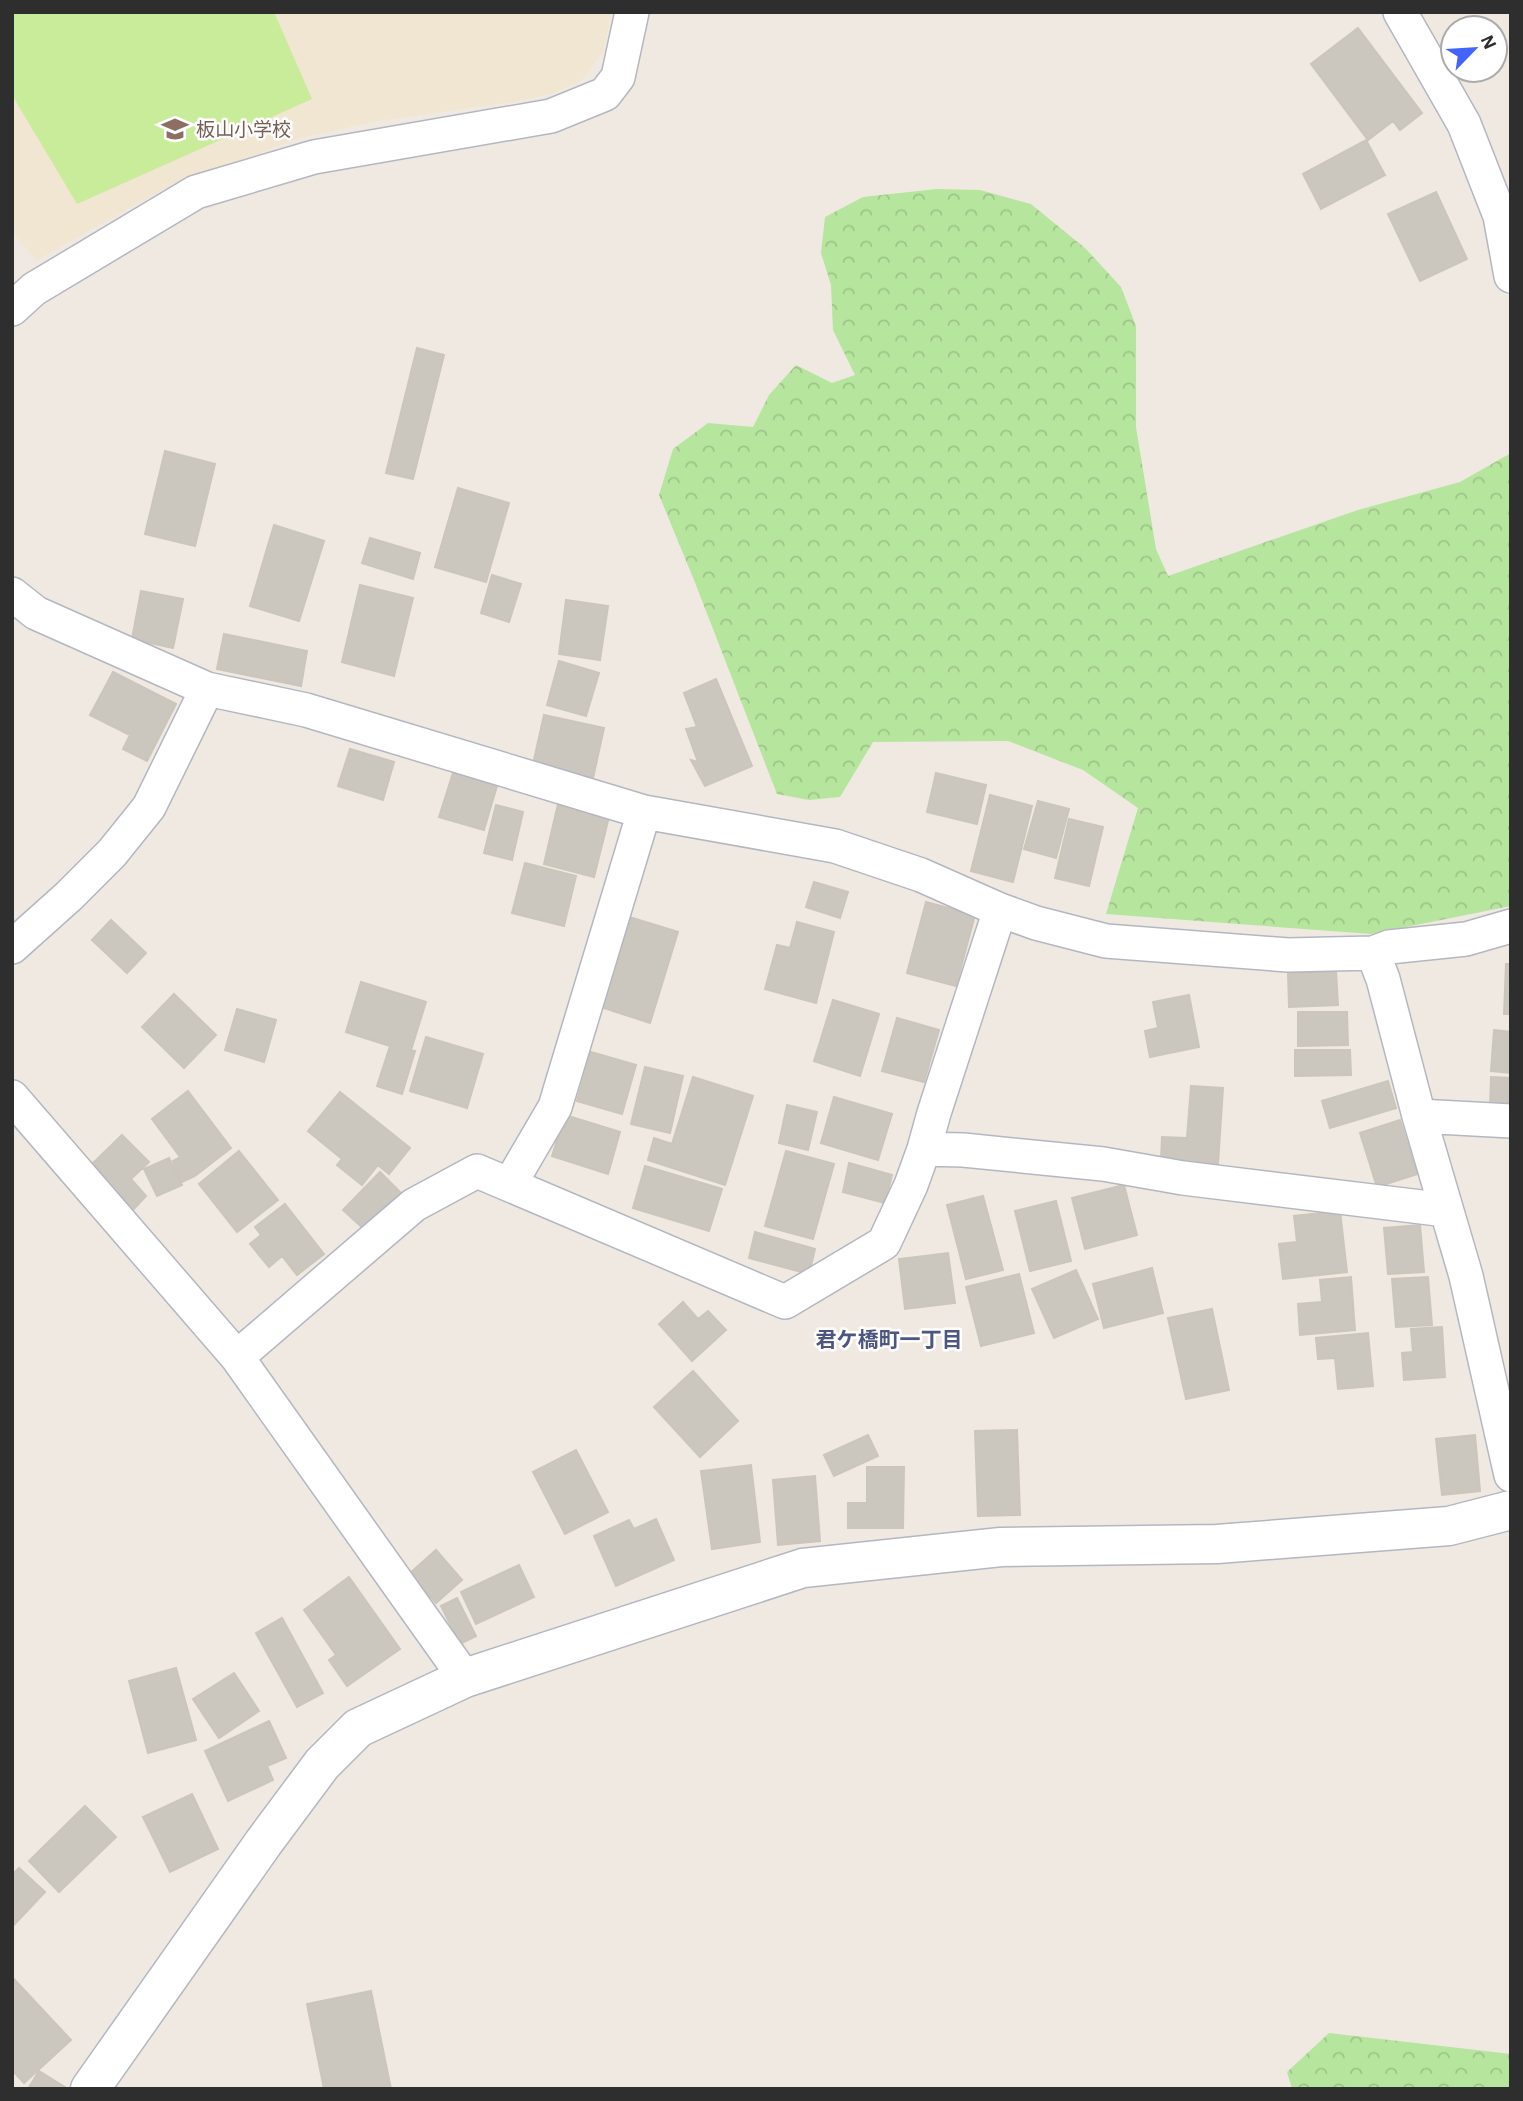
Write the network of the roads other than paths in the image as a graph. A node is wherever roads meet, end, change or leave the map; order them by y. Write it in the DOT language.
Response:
graph roads {
  1 [pos="632,12"];
  2 [pos="1400,12"];
  3 [pos="1511,276"];
  4 [pos="12,309"];
  5 [pos="12,594"];
  6 [pos="207,689"];
  7 [pos="644,811"];
  8 [pos="1000,910"];
  9 [pos="1511,926"];
  10 [pos="12,947"];
  11 [pos="1373,953"];
  12 [pos="12,1097"];
  13 [pos="1419,1116"];
  14 [pos="1511,1121"];
  15 [pos="924,1149"];
  16 [pos="510,1184"];
  17 [pos="1446,1210"];
  18 [pos="237,1357"];
  19 [pos="1511,1475"];
  20 [pos="1511,1510"];
  21 [pos="465,1678"];
  22 [pos="90,2089"];
  1 -- 4 [label="street"];
  2 -- 3 [label="street"];
  5 -- 6 [label="street"];
  6 -- 7 [label="street"];
  6 -- 10 [label="street"];
  7 -- 8 [label="street"];
  7 -- 16 [label="street"];
  8 -- 11 [label="street"];
  8 -- 15 [label="street"];
  9 -- 11 [label="street"];
  11 -- 13 [label="street"];
  12 -- 18 [label="street"];
  13 -- 14 [label="street"];
  13 -- 17 [label="street"];
  15 -- 16 [label="street"];
  15 -- 17 [label="street"];
  16 -- 18 [label="street"];
  17 -- 19 [label="street"];
  18 -- 21 [label="street"];
  20 -- 21 [label="street"];
  21 -- 22 [label="street"];
}
